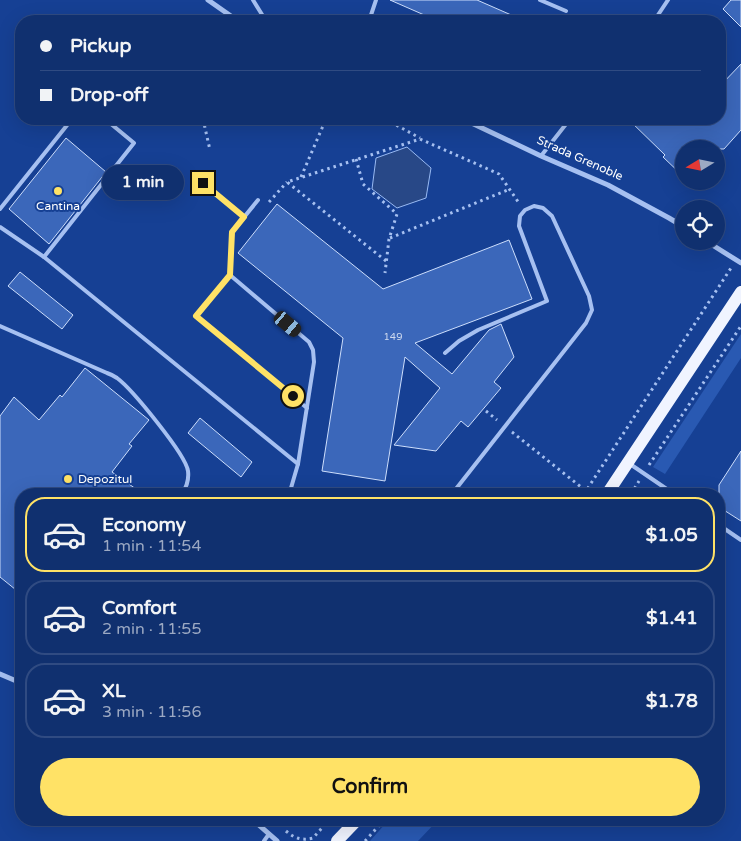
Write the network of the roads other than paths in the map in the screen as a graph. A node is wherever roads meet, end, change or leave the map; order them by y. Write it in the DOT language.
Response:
graph roads {
  1 [pos="208,0"];
  2 [pos="253,0"];
  3 [pos="376,0"];
  4 [pos="540,0"];
  5 [pos="668,0"];
  6 [pos="566,11"];
  7 [pos="229,15"];
  8 [pos="262,15"];
  9 [pos="371,15"];
  10 [pos="658,15"];
  11 [pos="67,125"];
  12 [pos="112,125"];
  13 [pos="476,125"];
  14 [pos="565,125"];
  15 [pos="541,156"];
  16 [pos="203,183"];
  17 [pos="258,200"];
  18 [pos="0,209"];
  19 [pos="244,217"];
  20 [pos="675,221"];
  21 [pos="0,227"];
  22 [pos="720,250"];
  23 [pos="44,257"];
  24 [pos="741,264"];
  25 [pos="230,275"];
  26 [pos="741,292"];
  27 [pos="0,326"];
  28 [pos="444,353"];
  29 [pos="307,408"];
  30 [pos="628,463"];
  31 [pos="298,464"];
  32 [pos="185,488"];
  33 [pos="291,488"];
  34 [pos="457,488"];
  35 [pos="611,488"];
  36 [pos="665,488"];
  37 [pos="725,528"];
  38 [pos="741,540"];
  39 [pos="0,674"];
  40 [pos="15,680"];
  41 [pos="260,826"];
  42 [pos="351,826"];
  43 [pos="270,834"];
  44 [pos="264,841"];
  45 [pos="277,841"];
  46 [pos="337,841"];
  1 -- 7 [label="street"];
  2 -- 8 [label="lane"];
  3 -- 9 [label="lane"];
  4 -- 6 [label="lane"];
  5 -- 10 [label="lane"];
  11 -- 18 [label="lane"];
  12 -- 23 [label="lane"];
  13 -- 15 [label="street, Strada Grenoble"];
  14 -- 15 [label="lane"];
  15 -- 20 [label="street, Strada Grenoble"];
  16 -- 19 [label="lane"];
  17 -- 19 [label="lane"];
  19 -- 25 [label="lane"];
  21 -- 23 [label="lane"];
  22 -- 24 [label="street"];
  23 -- 31 [label="lane"];
  25 -- 29 [label="lane"];
  25 -- 29 [label="lane"];
  26 -- 30 [label="main road"];
  27 -- 32 [label="lane"];
  28 -- 34 [label="lane"];
  29 -- 31 [label="lane"];
  30 -- 35 [label="main road"];
  30 -- 36 [label="lane"];
  31 -- 33 [label="lane"];
  37 -- 38 [label="lane"];
  39 -- 40 [label="street"];
  41 -- 43 [label="street"];
  42 -- 46 [label="main road"];
  43 -- 44 [label="lane"];
  43 -- 45 [label="street"];
}
